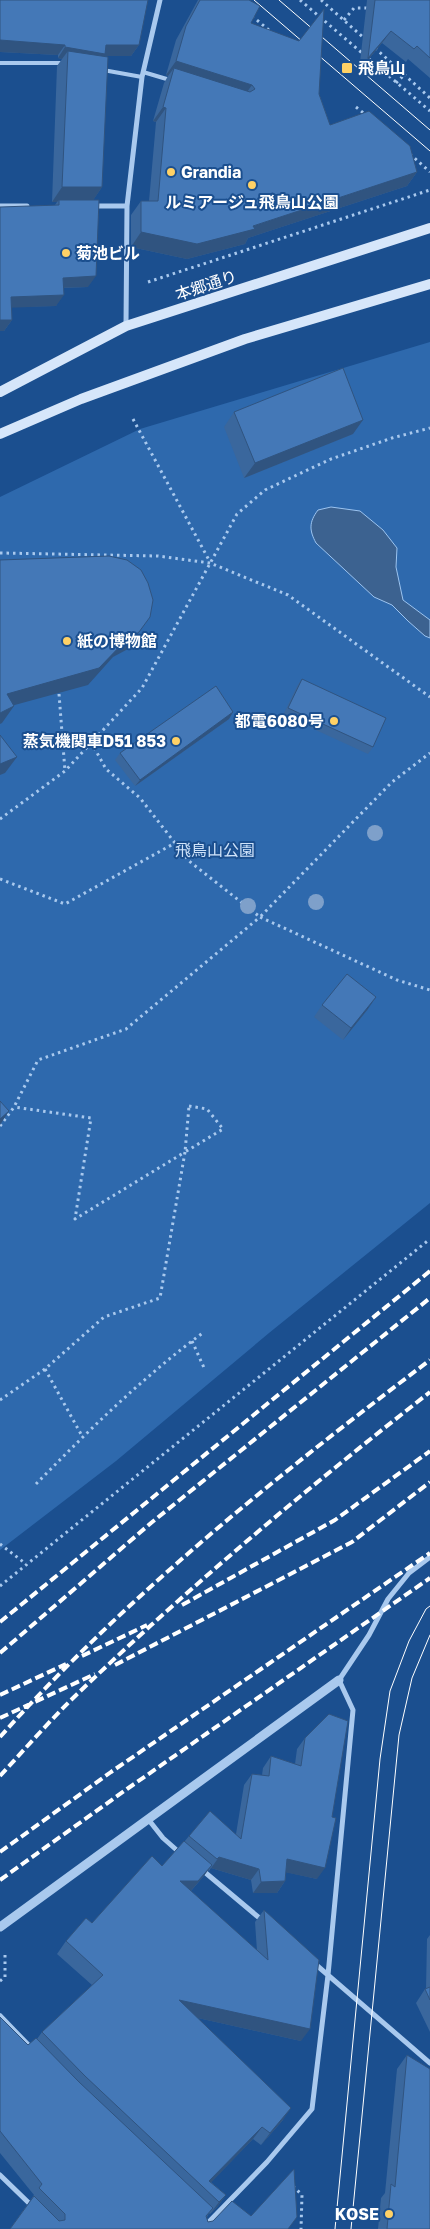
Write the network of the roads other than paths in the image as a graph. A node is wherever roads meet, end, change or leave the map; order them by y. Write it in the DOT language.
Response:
graph roads {
  1 [pos="160,0"];
  2 [pos="0,63"];
  3 [pos="72,64"];
  4 [pos="98,69"];
  5 [pos="143,74"];
  6 [pos="179,83"];
  7 [pos="0,206"];
  8 [pos="34,206"];
  9 [pos="90,206"];
  10 [pos="127,206"];
  11 [pos="430,228"];
  12 [pos="430,284"];
  13 [pos="126,326"];
  14 [pos="0,392"];
  15 [pos="0,434"];
  16 [pos="430,1557"];
  17 [pos="339,1680"];
  18 [pos="148,1819"];
  19 [pos="186,1857"];
  20 [pos="193,1863"];
  21 [pos="268,1925"];
  22 [pos="0,1927"];
  23 [pos="306,1956"];
  24 [pos="328,1975"];
  25 [pos="0,2015"];
  26 [pos="34,2049"];
  27 [pos="430,2063"];
  28 [pos="0,2174"];
  29 [pos="204,2213"];
  30 [pos="41,2215"];
  31 [pos="210,2220"];
  32 [pos="202,2229"];
  1 -- 5 [label="street"];
  2 -- 3 [label="lane"];
  4 -- 5 [label="lane"];
  5 -- 6 [label="lane"];
  5 -- 10 [label="street"];
  7 -- 8 [label="street"];
  9 -- 10 [label="street"];
  10 -- 13 [label="street"];
  11 -- 13 [label="main road, 本郷通り"];
  12 -- 15 [label="main road"];
  13 -- 14 [label="main road, 本郷通り"];
  16 -- 17 [label="street"];
  17 -- 18 [label="street"];
  17 -- 24 [label="street"];
  18 -- 19 [label="street"];
  18 -- 22 [label="street"];
  20 -- 21 [label="street"];
  23 -- 24 [label="street"];
  24 -- 27 [label="street"];
  24 -- 31 [label="street"];
  25 -- 26 [label="lane"];
  28 -- 30 [label="street"];
  29 -- 31 [label="lane"];
  31 -- 32 [label="street"];
}
